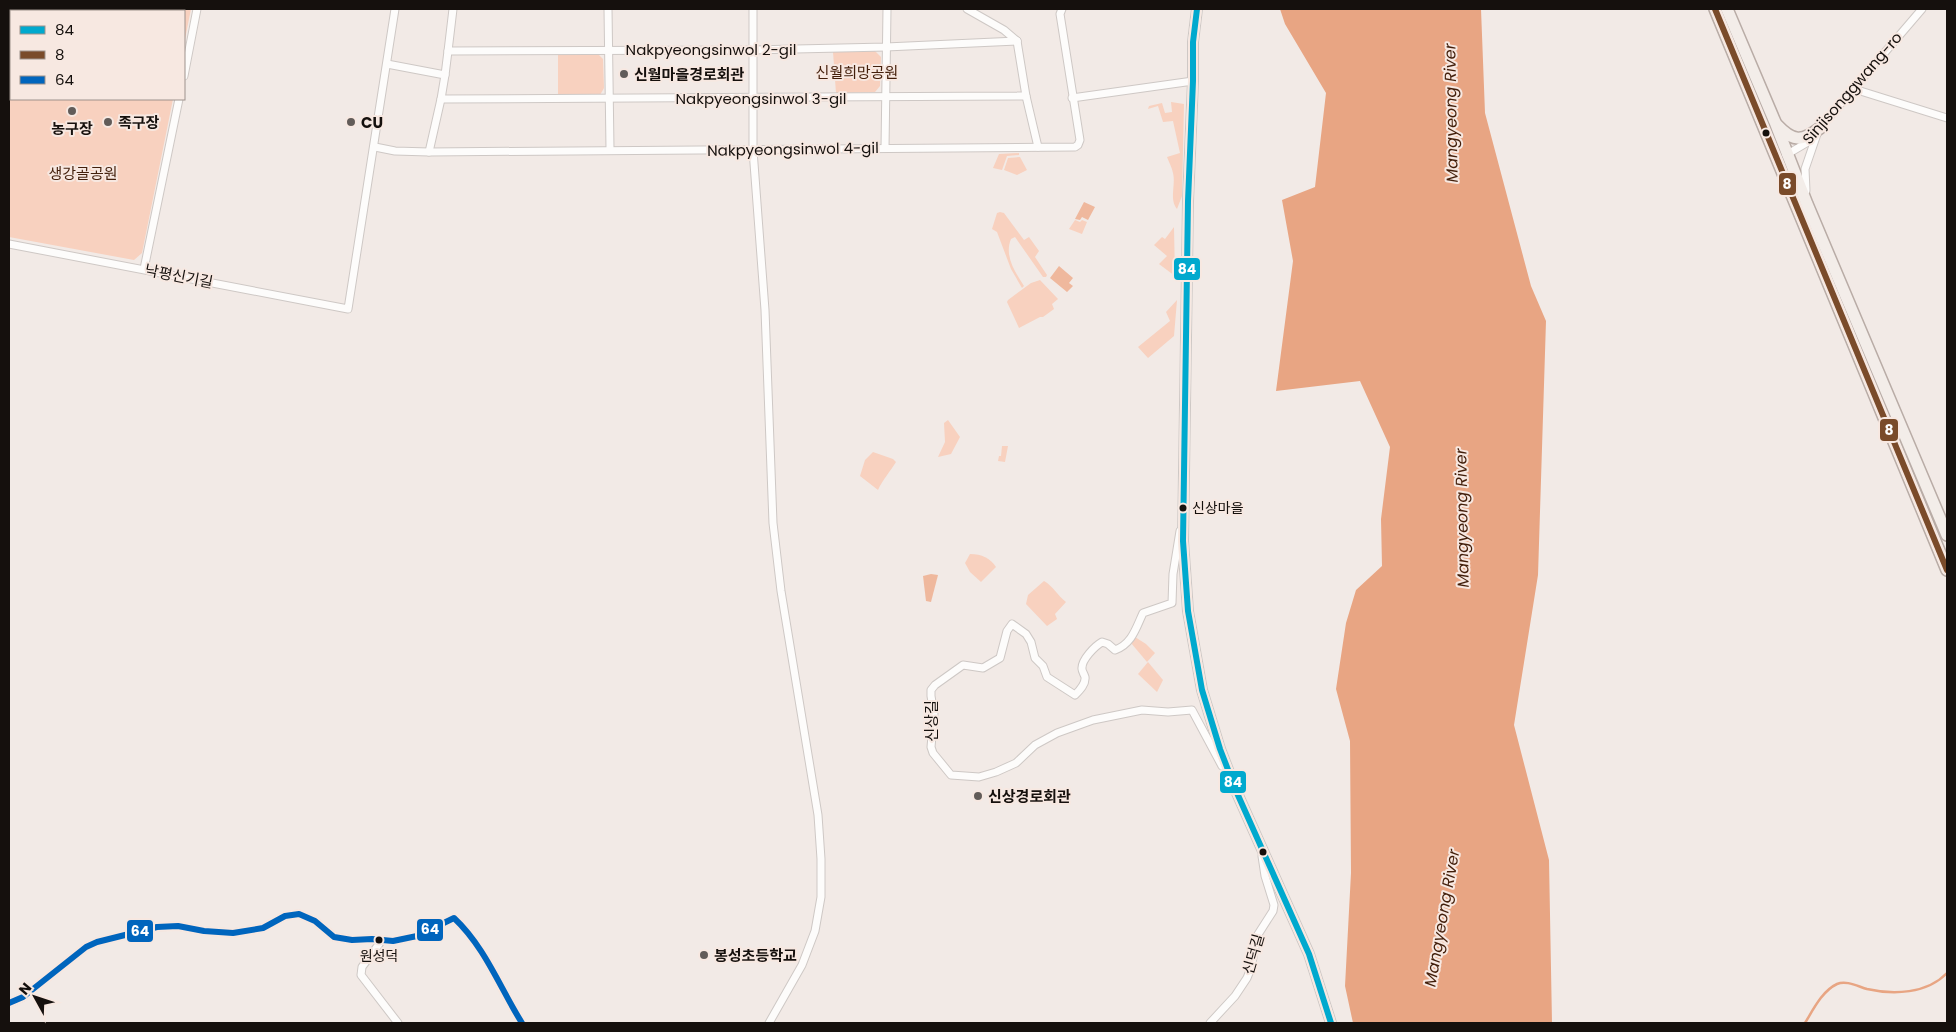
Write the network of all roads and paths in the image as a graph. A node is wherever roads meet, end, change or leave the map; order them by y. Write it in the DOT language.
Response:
graph roads {
  1 [pos="197,9"];
  2 [pos="395,9"];
  3 [pos="453,9"];
  4 [pos="608,9"];
  5 [pos="753,9"];
  6 [pos="887,9"];
  7 [pos="967,9"];
  8 [pos="1198,9"];
  9 [pos="1711,9"];
  10 [pos="1715,9"];
  11 [pos="1727,9"];
  12 [pos="1922,9"];
  13 [pos="1059,11"];
  14 [pos="1720,21"];
  15 [pos="1017,41"];
  16 [pos="886,47"];
  17 [pos="608,49"];
  18 [pos="753,50"];
  19 [pos="448,51"];
  20 [pos="387,64"];
  21 [pos="185,71"];
  22 [pos="445,75"];
  23 [pos="1194,81"];
  24 [pos="1854,89"];
  25 [pos="1026,96"];
  26 [pos="886,97"];
  27 [pos="609,98"];
  28 [pos="753,98"];
  29 [pos="1072,98"];
  30 [pos="179,100"];
  31 [pos="441,100"];
  32 [pos="1947,118"];
  33 [pos="1775,122"];
  34 [pos="1820,128"];
  35 [pos="375,147"];
  36 [pos="1038,147"];
  37 [pos="885,148"];
  38 [pos="610,150"];
  39 [pos="753,150"];
  40 [pos="429,152"];
  41 [pos="1787,154"];
  42 [pos="1776,159"];
  43 [pos="1807,204"];
  44 [pos="9,244"];
  45 [pos="144,269"];
  46 [pos="1184,510"];
  47 [pos="1947,535"];
  48 [pos="1947,570"];
  49 [pos="1237,793"];
  50 [pos="1261,848"];
  51 [pos="382,940"];
  52 [pos="9,1003"];
  53 [pos="398,1023"];
  54 [pos="522,1023"];
  55 [pos="769,1023"];
  56 [pos="1210,1023"];
  57 [pos="1331,1023"];
  1 -- 21 [label="street"];
  2 -- 20 [label="street"];
  3 -- 19 [label="street"];
  4 -- 17 [label="street"];
  5 -- 18 [label="street"];
  6 -- 16 [label="street"];
  7 -- 15 [label="street"];
  8 -- 23 [label="street"];
  9 -- 14 [label="main road"];
  10 -- 14 [label="main road"];
  11 -- 33 [label="main road"];
  12 -- 24 [label="street, Sinjisonggwang-ro"];
  13 -- 29 [label="street, Nakpyeongsinwol 4-gil"];
  14 -- 42 [label="main road"];
  15 -- 16 [label="street, Nakpyeongsinwol 2-gil"];
  15 -- 25 [label="street"];
  16 -- 18 [label="street, Nakpyeongsinwol 2-gil"];
  16 -- 26 [label="street"];
  17 -- 18 [label="street, Nakpyeongsinwol 2-gil"];
  17 -- 19 [label="street, Nakpyeongsinwol 2-gil"];
  17 -- 27 [label="street"];
  18 -- 28 [label="street"];
  19 -- 22 [label="street"];
  20 -- 22 [label="street"];
  20 -- 35 [label="street"];
  22 -- 31 [label="street"];
  23 -- 29 [label="street"];
  23 -- 46 [label="street"];
  24 -- 32 [label="street"];
  24 -- 34 [label="street, Sinjisonggwang-ro"];
  25 -- 26 [label="street, Nakpyeongsinwol 3-gil"];
  25 -- 36 [label="street"];
  26 -- 28 [label="street, Nakpyeongsinwol 3-gil"];
  26 -- 37 [label="street"];
  27 -- 28 [label="street, Nakpyeongsinwol 3-gil"];
  27 -- 31 [label="street, Nakpyeongsinwol 3-gil"];
  27 -- 38 [label="street"];
  28 -- 39 [label="street"];
  29 -- 36 [label="street, Nakpyeongsinwol 4-gil"];
  30 -- 45 [label="street"];
  31 -- 40 [label="street"];
  33 -- 34 [label="main road"];
  33 -- 41 [label="main road"];
  34 -- 41 [label="street, Sinjisonggwang-ro"];
  34 -- 43 [label="street"];
  35 -- 40 [label="street, Nakpyeongsinwol 4-gil"];
  35 -- 45 [label="street, 낙평신기길"];
  36 -- 37 [label="street, Nakpyeongsinwol 4-gil"];
  37 -- 39 [label="street, Nakpyeongsinwol 4-gil"];
  38 -- 39 [label="street, Nakpyeongsinwol 4-gil"];
  38 -- 40 [label="street, Nakpyeongsinwol 4-gil"];
  39 -- 55 [label="street"];
  41 -- 42 [label="street, Sinjisonggwang-ro"];
  41 -- 43 [label="main road"];
  42 -- 48 [label="main road"];
  43 -- 47 [label="main road"];
  44 -- 45 [label="street, 낙평신기길"];
  46 -- 49 [label="street"];
  46 -- 49 [label="street, 신상길"];
  49 -- 50 [label="street"];
  50 -- 56 [label="street, 신덕길"];
  50 -- 57 [label="street"];
  51 -- 52 [label="street"];
  51 -- 53 [label="street"];
  51 -- 54 [label="street"];
}
